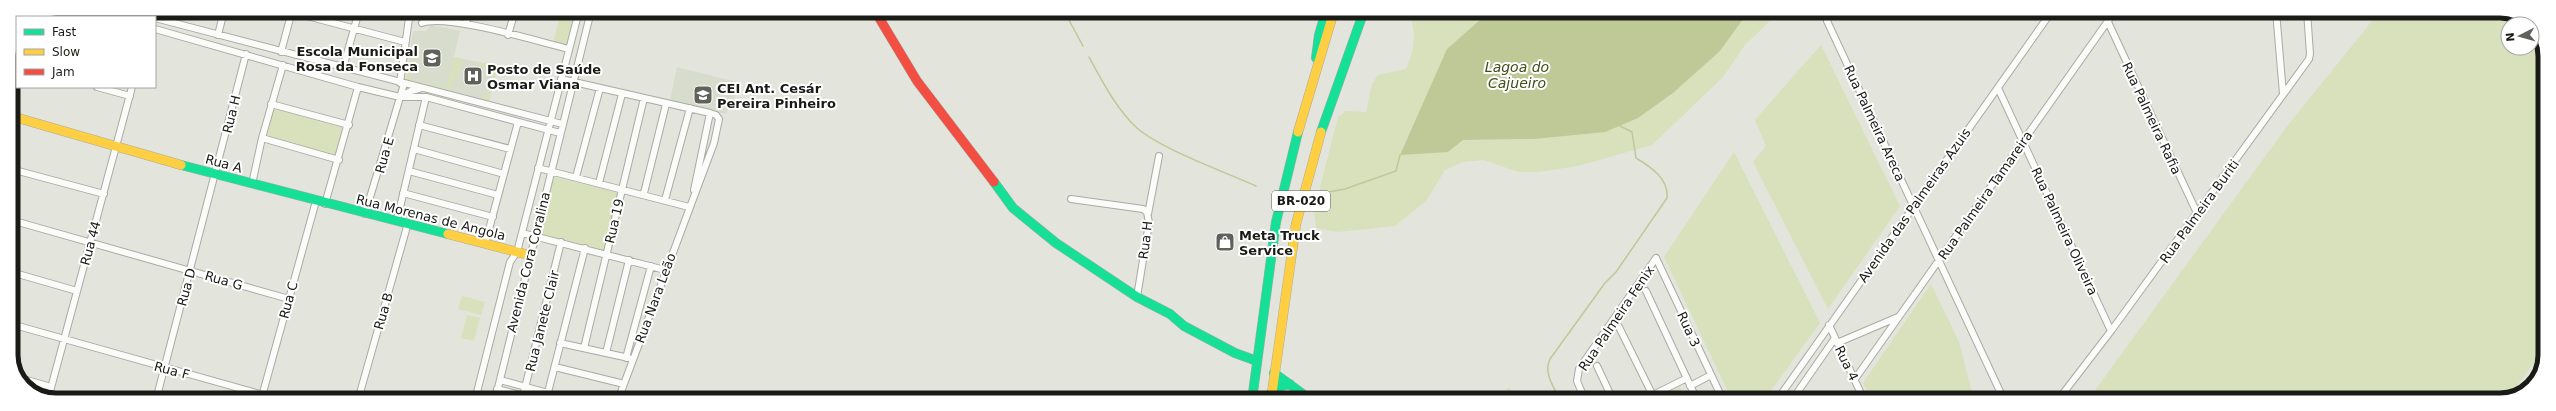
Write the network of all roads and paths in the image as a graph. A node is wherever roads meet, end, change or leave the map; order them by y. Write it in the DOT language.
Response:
graph roads {
  1 [pos="156,18"];
  2 [pos="222,18"];
  3 [pos="288,18"];
  4 [pos="315,18"];
  5 [pos="357,18"];
  6 [pos="409,18"];
  7 [pos="467,18"];
  8 [pos="513,18"];
  9 [pos="577,18"];
  10 [pos="588,18"];
  11 [pos="879,18"];
  12 [pos="1324,18"];
  13 [pos="1332,18"];
  14 [pos="1362,18"];
  15 [pos="1828,18"];
  16 [pos="2047,18"];
  17 [pos="2111,18"];
  18 [pos="2277,18"];
  19 [pos="2307,18"];
  20 [pos="2108,22"];
  21 [pos="422,23"];
  22 [pos="466,23"];
  23 [pos="156,29"];
  24 [pos="354,29"];
  25 [pos="218,35"];
  26 [pos="508,35"];
  27 [pos="405,42"];
  28 [pos="569,49"];
  29 [pos="281,52"];
  30 [pos="246,54"];
  31 [pos="283,65"];
  32 [pos="343,68"];
  33 [pos="1314,76"];
  34 [pos="561,79"];
  35 [pos="572,81"];
  36 [pos="402,84"];
  37 [pos="358,87"];
  38 [pos="101,88"];
  39 [pos="132,88"];
  40 [pos="600,88"];
  41 [pos="1998,88"];
  42 [pos="423,89"];
  43 [pos="622,94"];
  44 [pos="2283,94"];
  45 [pos="130,96"];
  46 [pos="400,97"];
  47 [pos="426,98"];
  48 [pos="644,98"];
  49 [pos="271,104"];
  50 [pos="666,104"];
  51 [pos="690,108"];
  52 [pos="710,113"];
  53 [pos="18,118"];
  54 [pos="550,120"];
  55 [pos="518,122"];
  56 [pos="562,124"];
  57 [pos="348,125"];
  58 [pos="419,125"];
  59 [pos="547,130"];
  60 [pos="560,133"];
  61 [pos="262,138"];
  62 [pos="2023,141"];
  63 [pos="117,145"];
  64 [pos="414,149"];
  65 [pos="510,150"];
  66 [pos="1159,156"];
  67 [pos="339,160"];
  68 [pos="538,168"];
  69 [pos="18,170"];
  70 [pos="408,171"];
  71 [pos="551,171"];
  72 [pos="504,174"];
  73 [pos="216,175"];
  74 [pos="576,177"];
  75 [pos="599,183"];
  76 [pos="252,184"];
  77 [pos="622,188"];
  78 [pos="403,193"];
  79 [pos="644,193"];
  80 [pos="104,194"];
  81 [pos="498,195"];
  82 [pos="693,197"];
  83 [pos="1071,199"];
  84 [pos="665,200"];
  85 [pos="316,201"];
  86 [pos="325,204"];
  87 [pos="690,207"];
  88 [pos="1914,207"];
  89 [pos="2197,213"];
  90 [pos="365,214"];
  91 [pos="1148,214"];
  92 [pos="492,217"];
  93 [pos="397,220"];
  94 [pos="18,222"];
  95 [pos="408,223"];
  96 [pos="522,233"];
  97 [pos="534,236"];
  98 [pos="90,242"];
  99 [pos="561,242"];
  100 [pos="485,244"];
  101 [pos="585,248"];
  102 [pos="517,252"];
  103 [pos="606,254"];
  104 [pos="529,255"];
  105 [pos="1656,258"];
  106 [pos="628,260"];
  107 [pos="1939,261"];
  108 [pos="651,266"];
  109 [pos="190,270"];
  110 [pos="665,270"];
  111 [pos="18,274"];
  112 [pos="77,290"];
  113 [pos="1646,291"];
  114 [pos="1137,297"];
  115 [pos="289,299"];
  116 [pos="1264,306"];
  117 [pos="1282,312"];
  118 [pos="1899,317"];
  119 [pos="1829,325"];
  120 [pos="18,326"];
  121 [pos="1619,327"];
  122 [pos="2111,331"];
  123 [pos="63,338"];
  124 [pos="1836,341"];
  125 [pos="560,343"];
  126 [pos="584,348"];
  127 [pos="606,353"];
  128 [pos="630,358"];
  129 [pos="1257,361"];
  130 [pos="1597,366"];
  131 [pos="555,367"];
  132 [pos="165,368"];
  133 [pos="1274,373"];
  134 [pos="1711,375"];
  135 [pos="1687,378"];
  136 [pos="1855,379"];
  137 [pos="27,380"];
  138 [pos="500,380"];
  139 [pos="624,384"];
  140 [pos="1290,384"];
  141 [pos="1690,386"];
  142 [pos="51,387"];
  143 [pos="526,387"];
  144 [pos="497,389"];
  145 [pos="50,393"];
  146 [pos="158,393"];
  147 [pos="248,393"];
  148 [pos="262,393"];
  149 [pos="360,393"];
  150 [pos="477,393"];
  151 [pos="496,393"];
  152 [pos="509,393"];
  153 [pos="524,393"];
  154 [pos="548,393"];
  155 [pos="621,393"];
  156 [pos="1253,393"];
  157 [pos="1272,393"];
  158 [pos="1274,393"];
  159 [pos="1302,393"];
  160 [pos="1581,393"];
  161 [pos="1610,393"];
  162 [pos="1652,393"];
  163 [pos="1662,393"];
  164 [pos="1692,393"];
  165 [pos="1720,393"];
  166 [pos="1782,393"];
  167 [pos="1797,393"];
  168 [pos="1861,393"];
  169 [pos="2001,393"];
  170 [pos="2063,393"];
  1 -- 25 [label="street"];
  2 -- 25 [label="street"];
  3 -- 29 [label="street"];
  4 -- 24 [label="street"];
  5 -- 24 [label="street"];
  6 -- 27 [label="street, Rua E"];
  7 -- 22 [label="street"];
  8 -- 26 [label="street"];
  9 -- 28 [label="street, Avenida Cora Coralina"];
  10 -- 35 [label="street, Avenida Cora Coralina"];
  11 -- 114 [label="main road"];
  12 -- 33 [label="main road, BR-020"];
  13 -- 33 [label="main road, BR-020"];
  14 -- 117 [label="main road, BR-020"];
  15 -- 88 [label="street, Rua Palmeira Areca"];
  16 -- 41 [label="street, Avenida das Palmeiras Azuis"];
  17 -- 20 [label="street, Rua Palmeira Tamareira"];
  18 -- 44 [label="street"];
  19 -- 44 [label="street, Rua Palmeira Buriti"];
  20 -- 62 [label="street, Rua Palmeira Tamareira"];
  20 -- 89 [label="street, Rua Palmeira Rafia"];
  21 -- 22 [label="street"];
  22 -- 26 [label="street"];
  23 -- 30 [label="street"];
  24 -- 27 [label="street"];
  24 -- 32 [label="street"];
  25 -- 29 [label="street"];
  26 -- 28 [label="street"];
  27 -- 36 [label="street, Rua E"];
  28 -- 34 [label="street, Avenida Cora Coralina"];
  29 -- 32 [label="street"];
  30 -- 31 [label="street"];
  30 -- 73 [label="street, Rua H"];
  31 -- 37 [label="street"];
  31 -- 49 [label="street"];
  32 -- 36 [label="street"];
  33 -- 116 [label="main road, BR-020"];
  34 -- 35 [label="street"];
  34 -- 54 [label="street, Avenida Cora Coralina"];
  35 -- 40 [label="street"];
  35 -- 56 [label="street, Avenida Cora Coralina"];
  36 -- 42 [label="street"];
  36 -- 46 [label="street, Rua E"];
  37 -- 46 [label="street"];
  37 -- 57 [label="street"];
  38 -- 45 [label="street"];
  39 -- 45 [label="street, Rua 44"];
  40 -- 43 [label="street"];
  40 -- 74 [label="street"];
  41 -- 62 [label="street, Rua Palmeira Oliveira"];
  41 -- 88 [label="street, Avenida das Palmeiras Azuis"];
  42 -- 46 [label="street"];
  42 -- 54 [label="street"];
  43 -- 48 [label="street"];
  43 -- 75 [label="street"];
  44 -- 89 [label="street, Rua Palmeira Buriti"];
  45 -- 63 [label="street, Rua 44"];
  46 -- 47 [label="street"];
  46 -- 90 [label="street, Rua E"];
  47 -- 55 [label="street"];
  47 -- 58 [label="street"];
  48 -- 50 [label="street"];
  48 -- 77 [label="street, Rua 19"];
  49 -- 57 [label="street"];
  49 -- 61 [label="street"];
  50 -- 51 [label="street"];
  50 -- 79 [label="street"];
  51 -- 52 [label="street"];
  51 -- 84 [label="street"];
  52 -- 82 [label="street, Rua Nara Leão"];
  52 -- 82 [label="street, Rua Nara Leão"];
  53 -- 63 [label="main road, Rua A"];
  54 -- 56 [label="street"];
  54 -- 59 [label="street, Avenida Cora Coralina"];
  55 -- 59 [label="street"];
  55 -- 65 [label="street"];
  56 -- 60 [label="street, Avenida Cora Coralina"];
  57 -- 67 [label="street"];
  58 -- 64 [label="street"];
  58 -- 65 [label="street"];
  59 -- 60 [label="street"];
  59 -- 68 [label="street, Avenida Cora Coralina"];
  60 -- 71 [label="street, Avenida Cora Coralina"];
  61 -- 67 [label="street"];
  61 -- 76 [label="street"];
  62 -- 107 [label="street, Rua Palmeira Tamareira"];
  62 -- 122 [label="street, Rua Palmeira Oliveira"];
  63 -- 73 [label="main road, Rua A"];
  63 -- 80 [label="street, Rua 44"];
  64 -- 70 [label="street"];
  64 -- 72 [label="street"];
  65 -- 72 [label="street"];
  66 -- 91 [label="street"];
  67 -- 86 [label="street"];
  68 -- 71 [label="street"];
  68 -- 96 [label="street, Avenida Cora Coralina"];
  69 -- 80 [label="street"];
  70 -- 78 [label="street"];
  70 -- 81 [label="street"];
  71 -- 74 [label="street"];
  71 -- 97 [label="street, Avenida Cora Coralina"];
  72 -- 81 [label="street"];
  73 -- 76 [label="main road, Rua A"];
  73 -- 109 [label="street, Rua D"];
  74 -- 75 [label="street"];
  75 -- 77 [label="street"];
  76 -- 85 [label="main road, Rua A"];
  77 -- 79 [label="street"];
  77 -- 103 [label="street, Rua 19"];
  78 -- 92 [label="street"];
  78 -- 93 [label="street"];
  79 -- 84 [label="street"];
  80 -- 98 [label="street, Rua 44"];
  81 -- 92 [label="street"];
  82 -- 87 [label="street, Rua Nara Leão"];
  83 -- 91 [label="street, Rua H"];
  84 -- 87 [label="street"];
  85 -- 86 [label="main road, Rua A"];
  85 -- 115 [label="street, Rua C"];
  86 -- 90 [label="main road, Rua Morenas de Angola"];
  87 -- 110 [label="street, Rua Nara Leão"];
  88 -- 107 [label="street, Rua Palmeira Areca"];
  88 -- 119 [label="street, Avenida das Palmeiras Azuis"];
  89 -- 122 [label="street, Rua Palmeira Buriti"];
  90 -- 93 [label="main road, Rua Morenas de Angola"];
  91 -- 114 [label="street, Rua H"];
  92 -- 100 [label="street"];
  93 -- 95 [label="main road, Rua Morenas de Angola"];
  94 -- 98 [label="street, Rua G"];
  95 -- 100 [label="main road, Rua Morenas de Angola"];
  95 -- 149 [label="street, Rua B"];
  96 -- 97 [label="street"];
  96 -- 102 [label="street, Avenida Cora Coralina"];
  97 -- 99 [label="street"];
  97 -- 104 [label="street, Avenida Cora Coralina"];
  98 -- 109 [label="street, Rua G"];
  98 -- 112 [label="street, Rua 44"];
  99 -- 101 [label="street"];
  99 -- 143 [label="street, Rua Janete Clair"];
  100 -- 102 [label="main road, Rua Morenas de Angola"];
  101 -- 103 [label="street"];
  101 -- 125 [label="street"];
  102 -- 104 [label="main road, Rua Morenas de Angola"];
  102 -- 150 [label="street, Avenida Cora Coralina"];
  103 -- 106 [label="street"];
  103 -- 126 [label="street, Rua 19"];
  104 -- 138 [label="street, Avenida Cora Coralina"];
  105 -- 134 [label="street, Rua 3"];
  105 -- 160 [label="street, Rua Palmeira Fenix"];
  106 -- 108 [label="street"];
  106 -- 127 [label="street"];
  107 -- 118 [label="street, Rua Palmeira Tamareira"];
  107 -- 169 [label="street, Rua Palmeira Areca"];
  108 -- 110 [label="street"];
  108 -- 128 [label="street, Rua Nara Leão"];
  109 -- 115 [label="street, Rua G"];
  109 -- 132 [label="street, Rua D"];
  110 -- 128 [label="street, Rua Nara Leão"];
  111 -- 112 [label="street"];
  112 -- 123 [label="street, Rua 44"];
  113 -- 135 [label="street"];
  114 -- 129 [label="main road"];
  115 -- 148 [label="street, Rua C"];
  116 -- 117 [label="main road"];
  116 -- 129 [label="main road, BR-020"];
  117 -- 133 [label="main road, BR-020"];
  118 -- 124 [label="street"];
  118 -- 136 [label="street, Rua Palmeira Tamareira"];
  119 -- 124 [label="street, Rua 4"];
  119 -- 166 [label="street, Avenida das Palmeiras Azuis"];
  120 -- 123 [label="street, Rua F"];
  121 -- 162 [label="street"];
  122 -- 170 [label="street, Rua Palmeira Buriti"];
  123 -- 132 [label="street, Rua F"];
  123 -- 142 [label="street, Rua 44"];
  124 -- 136 [label="street, Rua 4"];
  124 -- 167 [label="street"];
  125 -- 126 [label="street"];
  125 -- 131 [label="street"];
  126 -- 127 [label="street"];
  127 -- 128 [label="street"];
  128 -- 139 [label="street, Rua Nara Leão"];
  129 -- 156 [label="main road, BR-020"];
  130 -- 161 [label="street"];
  131 -- 139 [label="street"];
  131 -- 154 [label="street"];
  132 -- 146 [label="street, Rua D"];
  132 -- 147 [label="street, Rua F"];
  133 -- 140 [label="main road"];
  133 -- 157 [label="main road, BR-020"];
  134 -- 141 [label="street"];
  134 -- 165 [label="street, Rua 3"];
  135 -- 141 [label="street"];
  135 -- 163 [label="street"];
  136 -- 168 [label="street, Rua 4"];
  137 -- 142 [label="street"];
  138 -- 143 [label="street"];
  138 -- 144 [label="street, Avenida Cora Coralina"];
  139 -- 155 [label="street, Rua Nara Leão"];
  140 -- 158 [label="main road"];
  140 -- 159 [label="main road"];
  141 -- 164 [label="street"];
  142 -- 145 [label="street, Rua 44"];
  143 -- 153 [label="street, Rua Janete Clair"];
  143 -- 154 [label="street"];
  144 -- 151 [label="street, Avenida Cora Coralina"];
  144 -- 152 [label="street"];
}
